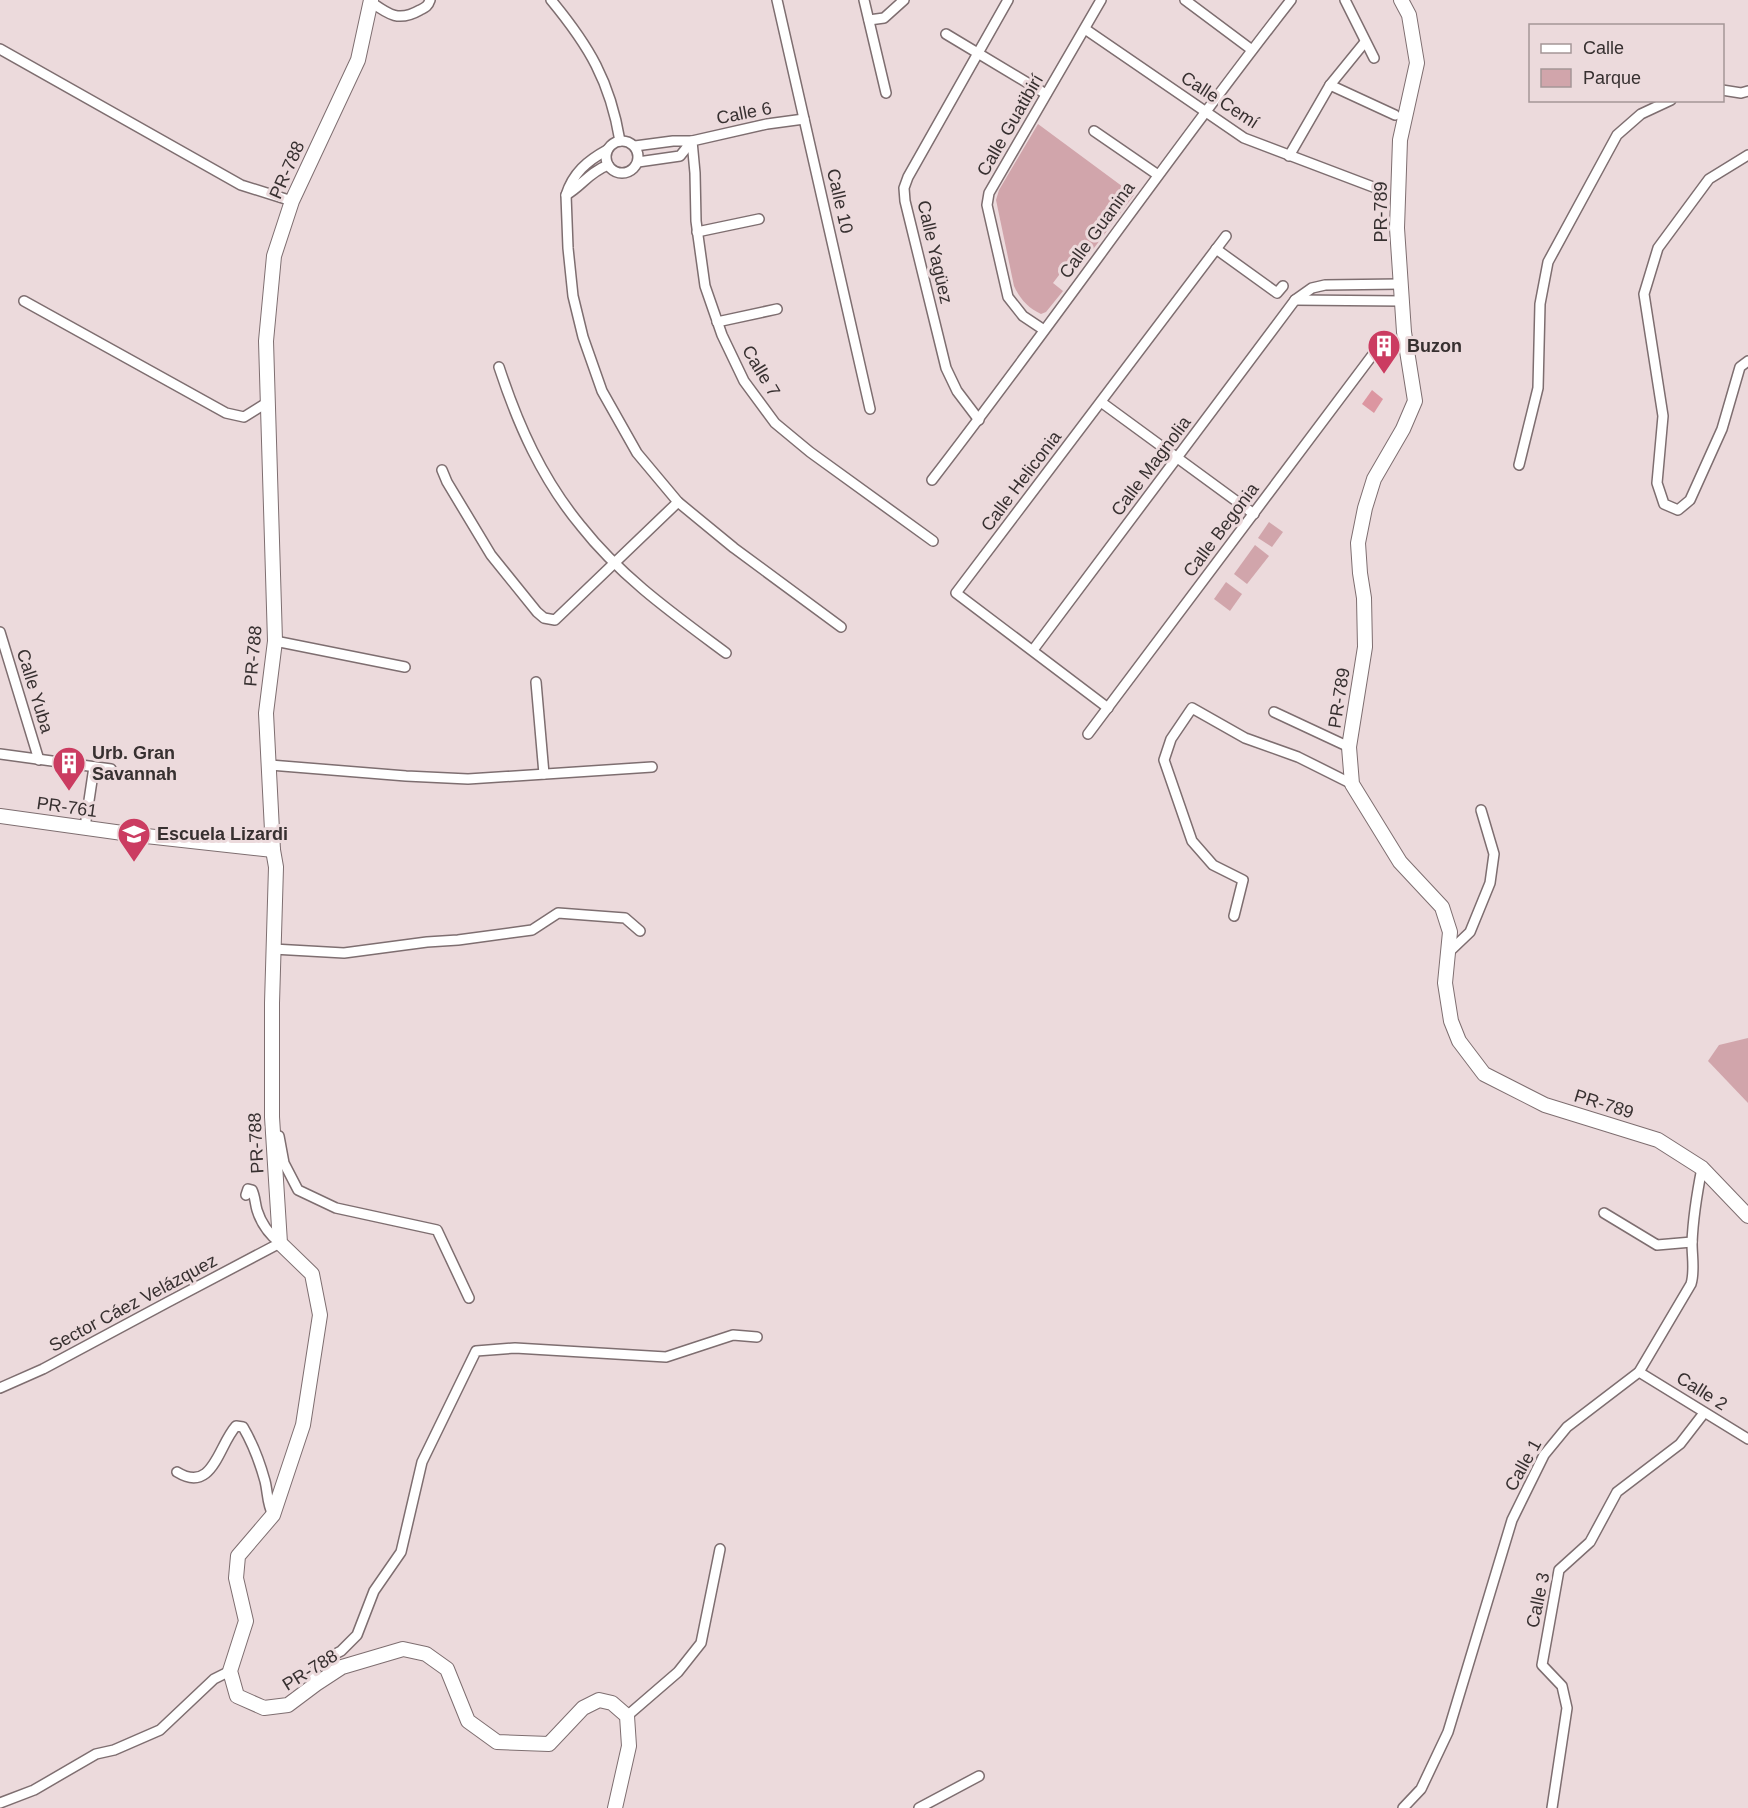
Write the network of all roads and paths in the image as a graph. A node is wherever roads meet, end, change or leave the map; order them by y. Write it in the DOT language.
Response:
graph roads {
  1 [pos="430,0"];
  2 [pos="551,0"];
  3 [pos="777,0"];
  4 [pos="864,0"];
  5 [pos="904,0"];
  6 [pos="1008,0"];
  7 [pos="1101,0"];
  8 [pos="1185,0"];
  9 [pos="1292,0"];
  10 [pos="1344,0"];
  11 [pos="1401,0"];
  12 [pos="371,1"];
  13 [pos="869,20"];
  14 [pos="1084,29"];
  15 [pos="946,34"];
  16 [pos="1365,42"];
  17 [pos="0,49"];
  18 [pos="1252,50"];
  19 [pos="977,54"];
  20 [pos="1374,58"];
  21 [pos="1330,86"];
  22 [pos="1724,90"];
  23 [pos="1748,91"];
  24 [pos="886,93"];
  25 [pos="1046,94"];
  26 [pos="1667,102"];
  27 [pos="1206,112"];
  28 [pos="1395,115"];
  29 [pos="804,119"];
  30 [pos="1094,131"];
  31 [pos="620,141"];
  32 [pos="692,141"];
  33 [pos="635,146"];
  34 [pos="608,150"];
  35 [pos="1748,155"];
  36 [pos="1289,156"];
  37 [pos="638,162"];
  38 [pos="608,165"];
  39 [pos="1158,175"];
  40 [pos="581,176"];
  41 [pos="1381,190"];
  42 [pos="292,201"];
  43 [pos="759,219"];
  44 [pos="697,232"];
  45 [pos="1226,236"];
  46 [pos="1216,249"];
  47 [pos="1400,284"];
  48 [pos="1283,286"];
  49 [pos="1295,300"];
  50 [pos="24,301"];
  51 [pos="1401,301"];
  52 [pos="777,309"];
  53 [pos="717,322"];
  54 [pos="1044,330"];
  55 [pos="1380,345"];
  56 [pos="1748,361"];
  57 [pos="499,367"];
  58 [pos="268,402"];
  59 [pos="1101,402"];
  60 [pos="870,409"];
  61 [pos="979,420"];
  62 [pos="1178,458"];
  63 [pos="1519,465"];
  64 [pos="442,470"];
  65 [pos="932,480"];
  66 [pos="678,502"];
  67 [pos="1254,514"];
  68 [pos="933,541"];
  69 [pos="615,562"];
  70 [pos="841,627"];
  71 [pos="0,632"];
  72 [pos="275,641"];
  73 [pos="1033,650"];
  74 [pos="726,653"];
  75 [pos="405,667"];
  76 [pos="536,682"];
  77 [pos="1108,708"];
  78 [pos="1274,712"];
  79 [pos="1088,734"];
  80 [pos="1349,747"];
  81 [pos="0,754"];
  82 [pos="39,760"];
  83 [pos="270,765"];
  84 [pos="94,767"];
  85 [pos="652,767"];
  86 [pos="111,769"];
  87 [pos="544,774"];
  88 [pos="1352,784"];
  89 [pos="1482,810"];
  90 [pos="0,816"];
  91 [pos="86,827"];
  92 [pos="273,850"];
  93 [pos="1234,916"];
  94 [pos="640,931"];
  95 [pos="273,949"];
  96 [pos="1448,953"];
  97 [pos="272,1117"];
  98 [pos="1702,1168"];
  99 [pos="246,1194"];
  100 [pos="1604,1213"];
  101 [pos="1748,1215"];
  102 [pos="1692,1242"];
  103 [pos="280,1244"];
  104 [pos="469,1298"];
  105 [pos="757,1337"];
  106 [pos="1640,1372"];
  107 [pos="0,1388"];
  108 [pos="1704,1413"];
  109 [pos="1748,1439"];
  110 [pos="177,1472"];
  111 [pos="273,1515"];
  112 [pos="720,1549"];
  113 [pos="230,1671"];
  114 [pos="316,1684"];
  115 [pos="627,1716"];
  116 [pos="979,1776"];
  117 [pos="0,1803"];
  118 [pos="615,1808"];
  119 [pos="919,1808"];
  120 [pos="1402,1808"];
  121 [pos="1552,1808"];
  1 -- 12 [label="street"];
  2 -- 31 [label="street"];
  3 -- 29 [label="street, Calle 10"];
  4 -- 13 [label="street"];
  5 -- 13 [label="street"];
  6 -- 19 [label="street, Calle Yagüez"];
  7 -- 14 [label="street, Calle Guatibirí"];
  8 -- 18 [label="street"];
  9 -- 18 [label="street, Calle Guanina"];
  10 -- 16 [label="street"];
  11 -- 47 [label="street, PR-789 / PR-789"];
  12 -- 42 [label="street, PR-788 / PR-788"];
  13 -- 24 [label="street"];
  14 -- 25 [label="street, Calle Guatibirí"];
  14 -- 27 [label="street, Calle Cemí"];
  15 -- 19 [label="street"];
  16 -- 20 [label="street"];
  16 -- 21 [label="street"];
  17 -- 42 [label="street"];
  18 -- 27 [label="street, Calle Guanina"];
  19 -- 25 [label="street"];
  19 -- 61 [label="street, Calle Yagüez"];
  21 -- 28 [label="street"];
  21 -- 36 [label="street"];
  22 -- 23 [label="street"];
  25 -- 54 [label="street, Calle Guatibirí"];
  26 -- 63 [label="street"];
  27 -- 36 [label="street, Calle Cemí"];
  27 -- 39 [label="street, Calle Guanina"];
  29 -- 32 [label="street, Calle 6"];
  29 -- 60 [label="street, Calle 10"];
  30 -- 39 [label="street"];
  31 -- 33 [label="street"];
  31 -- 34 [label="street"];
  32 -- 33 [label="street, Calle 6"];
  32 -- 37 [label="street, Calle 6"];
  32 -- 44 [label="street, Calle 7"];
  33 -- 37 [label="street"];
  34 -- 38 [label="street"];
  34 -- 40 [label="street"];
  35 -- 56 [label="street"];
  36 -- 41 [label="street, Calle Cemí"];
  37 -- 38 [label="street"];
  38 -- 40 [label="street"];
  39 -- 54 [label="street, Calle Guanina"];
  40 -- 66 [label="street"];
  42 -- 58 [label="street, PR-788 / PR-788"];
  43 -- 44 [label="street"];
  44 -- 53 [label="street, Calle 7"];
  45 -- 46 [label="street, Calle Heliconia"];
  46 -- 48 [label="street"];
  46 -- 59 [label="street, Calle Heliconia"];
  47 -- 49 [label="street, Calle Magnolia"];
  47 -- 51 [label="street, PR-789 / PR-789"];
  49 -- 51 [label="street"];
  49 -- 62 [label="street, Calle Magnolia"];
  50 -- 58 [label="street"];
  51 -- 80 [label="street, PR-789 / PR-789"];
  52 -- 53 [label="street"];
  53 -- 68 [label="street, Calle 7"];
  54 -- 61 [label="street, Calle Guanina"];
  55 -- 67 [label="street, Calle Begonia"];
  57 -- 69 [label="street"];
  58 -- 72 [label="street, PR-788 / PR-788"];
  59 -- 62 [label="street"];
  59 -- 73 [label="street, Calle Heliconia"];
  61 -- 65 [label="street, Calle Guanina"];
  62 -- 67 [label="street"];
  62 -- 73 [label="street, Calle Magnolia"];
  64 -- 69 [label="street"];
  66 -- 69 [label="street"];
  66 -- 70 [label="street"];
  67 -- 77 [label="street, Calle Begonia"];
  69 -- 74 [label="street"];
  71 -- 82 [label="street, Calle Yuba"];
  72 -- 75 [label="street"];
  72 -- 83 [label="street, PR-788 / PR-788"];
  73 -- 77 [label="street, Calle Heliconia"];
  76 -- 87 [label="street"];
  77 -- 79 [label="street, Calle Begonia"];
  78 -- 80 [label="street"];
  80 -- 88 [label="street, PR-789 / PR-789"];
  81 -- 82 [label="street"];
  82 -- 84 [label="street"];
  83 -- 87 [label="street"];
  83 -- 92 [label="street, PR-788 / PR-788"];
  84 -- 86 [label="street"];
  84 -- 91 [label="street"];
  85 -- 87 [label="street"];
  88 -- 93 [label="street"];
  88 -- 96 [label="street, PR-789 / PR-789"];
  89 -- 96 [label="street"];
  90 -- 91 [label="street, PR-761 / PR-761"];
  91 -- 92 [label="street, PR-761 / PR-761"];
  92 -- 95 [label="street, PR-788 / PR-788"];
  94 -- 95 [label="street"];
  95 -- 97 [label="street, PR-788 / PR-788"];
  96 -- 98 [label="street, PR-789 / PR-789"];
  97 -- 103 [label="street, PR-788 / PR-788"];
  97 -- 104 [label="street"];
  98 -- 101 [label="street, PR-789 / PR-789"];
  98 -- 102 [label="street, Calle 1"];
  99 -- 103 [label="street"];
  100 -- 102 [label="street"];
  102 -- 106 [label="street, Calle 1"];
  103 -- 107 [label="street, Sector Cáez Velázquez"];
  103 -- 111 [label="street"];
  105 -- 114 [label="street"];
  106 -- 108 [label="street, Calle 2"];
  106 -- 120 [label="street, Calle 1"];
  108 -- 109 [label="street, Calle 2"];
  108 -- 121 [label="street, Calle 3"];
  110 -- 111 [label="street"];
  111 -- 113 [label="street"];
  112 -- 115 [label="street"];
  113 -- 114 [label="street, PR-788 / PR-788"];
  113 -- 117 [label="street"];
  114 -- 115 [label="street, PR-788 / PR-788"];
  115 -- 118 [label="street"];
  116 -- 119 [label="street"];
}
